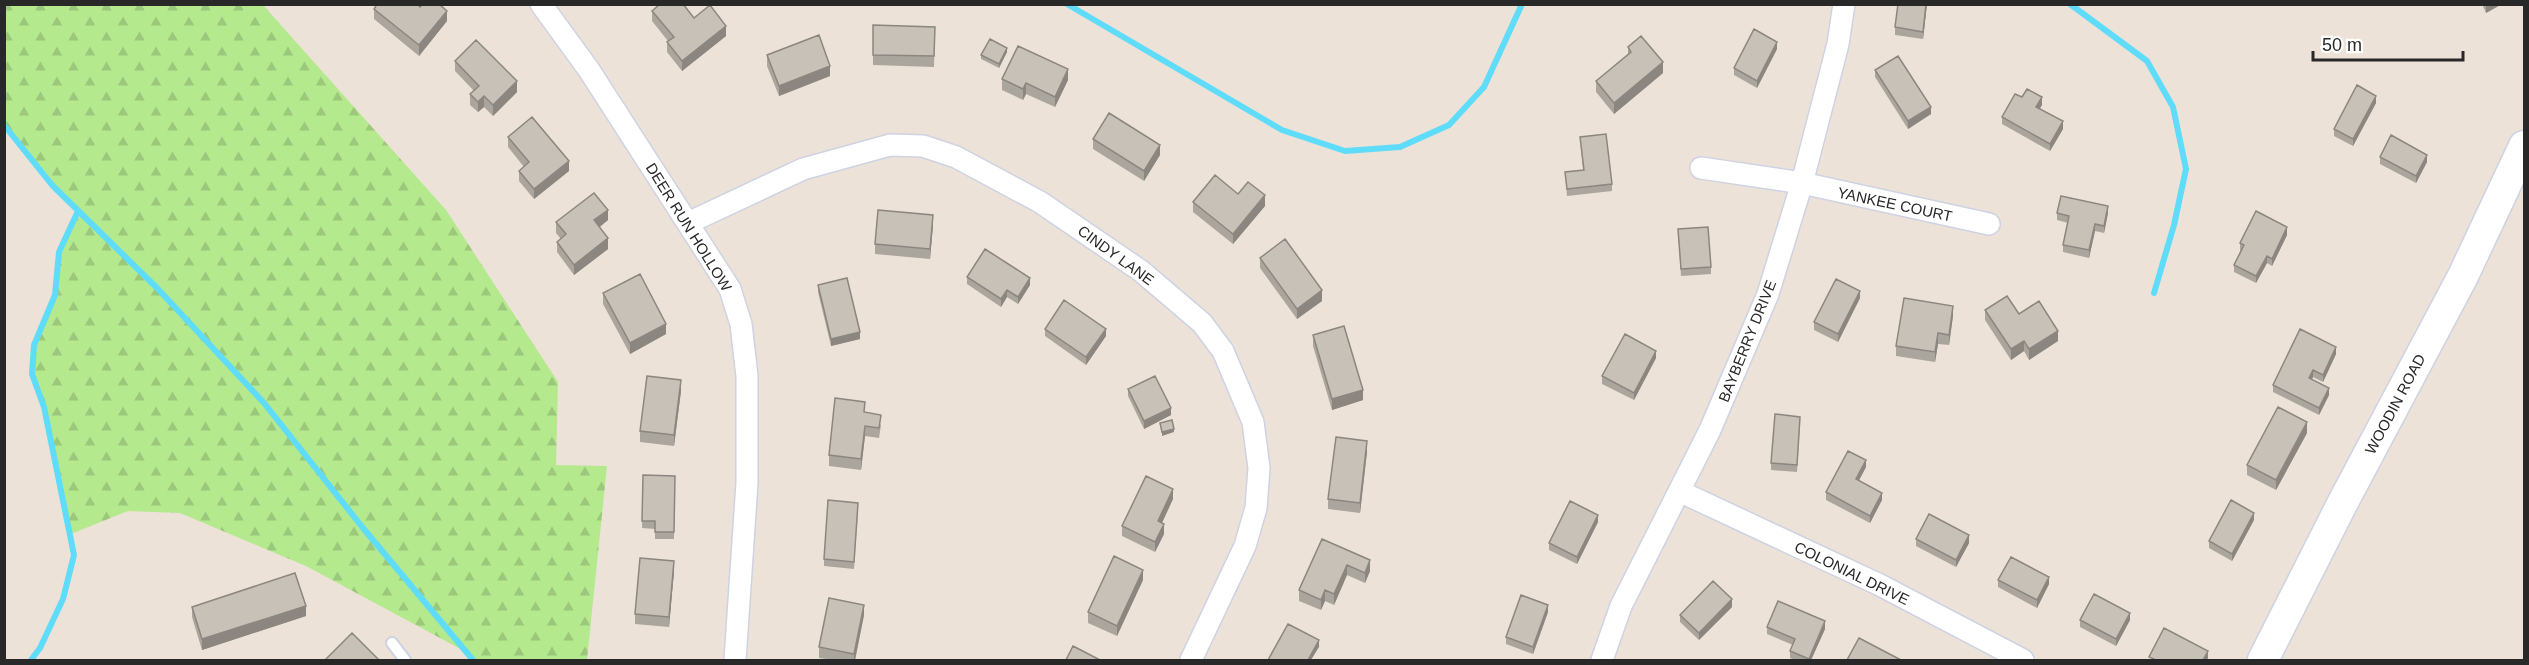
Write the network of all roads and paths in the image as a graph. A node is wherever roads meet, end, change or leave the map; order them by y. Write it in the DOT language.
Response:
graph roads {
  1 [pos="541,4"];
  2 [pos="1844,4"];
  3 [pos="2524,146"];
  4 [pos="1701,168"];
  5 [pos="1802,183"];
  6 [pos="688,223"];
  7 [pos="1989,224"];
  8 [pos="1679,491"];
  9 [pos="392,643"];
  10 [pos="405,660"];
  11 [pos="735,660"];
  12 [pos="1191,660"];
  13 [pos="1602,660"];
  14 [pos="2023,660"];
  15 [pos="2263,660"];
  1 -- 6 [label="street, DEER RUN HOLLOW"];
  2 -- 5 [label="street, BAYBERRY DRIVE"];
  3 -- 15 [label="street, WOODIN ROAD"];
  4 -- 5 [label="street, YANKEE COURT"];
  5 -- 7 [label="street, YANKEE COURT"];
  5 -- 8 [label="street, BAYBERRY DRIVE"];
  6 -- 11 [label="street, DEER RUN HOLLOW"];
  6 -- 12 [label="street, CINDY LANE"];
  8 -- 13 [label="street, BAYBERRY DRIVE"];
  8 -- 14 [label="street, COLONIAL DRIVE"];
  9 -- 10 [label="lane"];
}
